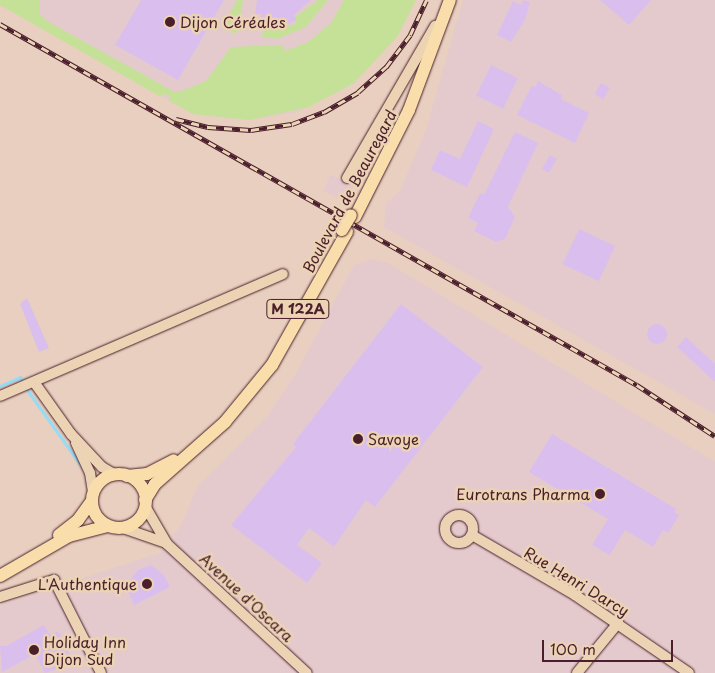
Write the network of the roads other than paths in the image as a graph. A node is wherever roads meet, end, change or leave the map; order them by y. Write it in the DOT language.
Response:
graph roads {
  1 [pos="443,0"];
  2 [pos="450,0"];
  3 [pos="435,26"];
  4 [pos="347,178"];
  5 [pos="353,216"];
  6 [pos="283,274"];
  7 [pos="34,382"];
  8 [pos="253,385"];
  9 [pos="0,396"];
  10 [pos="71,434"];
  11 [pos="122,475"];
  12 [pos="92,497"];
  13 [pos="145,503"];
  14 [pos="108,526"];
  15 [pos="123,528"];
  16 [pos="472,535"];
  17 [pos="167,544"];
  18 [pos="0,570"];
  19 [pos="0,576"];
  20 [pos="0,597"];
  21 [pos="618,623"];
  22 [pos="101,673"];
  23 [pos="307,673"];
  24 [pos="577,673"];
  25 [pos="689,673"];
  1 -- 3 [label="main road, Boulevard de Beauregard / M 122A"];
  2 -- 5 [label="main road, Boulevard de Beauregard / M 122A"];
  3 -- 4 [label="street"];
  3 -- 5 [label="main road, Boulevard de Beauregard / M 122A"];
  5 -- 8 [label="main road, Boulevard de Beauregard / M 122A, bridge"];
  6 -- 7 [label="street"];
  7 -- 9 [label="street"];
  7 -- 10 [label="street"];
  8 -- 11 [label="main road, M 122A"];
  8 -- 13 [label="main road, M 122A"];
  10 -- 11 [label="street"];
  10 -- 12 [label="street"];
  11 -- 12 [label="main road"];
  11 -- 13 [label="main road"];
  12 -- 14 [label="main road"];
  12 -- 18 [label="main road"];
  13 -- 15 [label="main road"];
  13 -- 17 [label="street, Avenue d'Oscara"];
  14 -- 15 [label="main road"];
  14 -- 19 [label="main road"];
  15 -- 17 [label="street, Avenue d'Oscara"];
  16 -- 21 [label="street, Rue Henri Darcy"];
  17 -- 23 [label="street, Avenue d'Oscara"];
  20 -- 22 [label="street"];
  21 -- 24 [label="street"];
  21 -- 25 [label="street, Rue Henri Darcy"];
}
